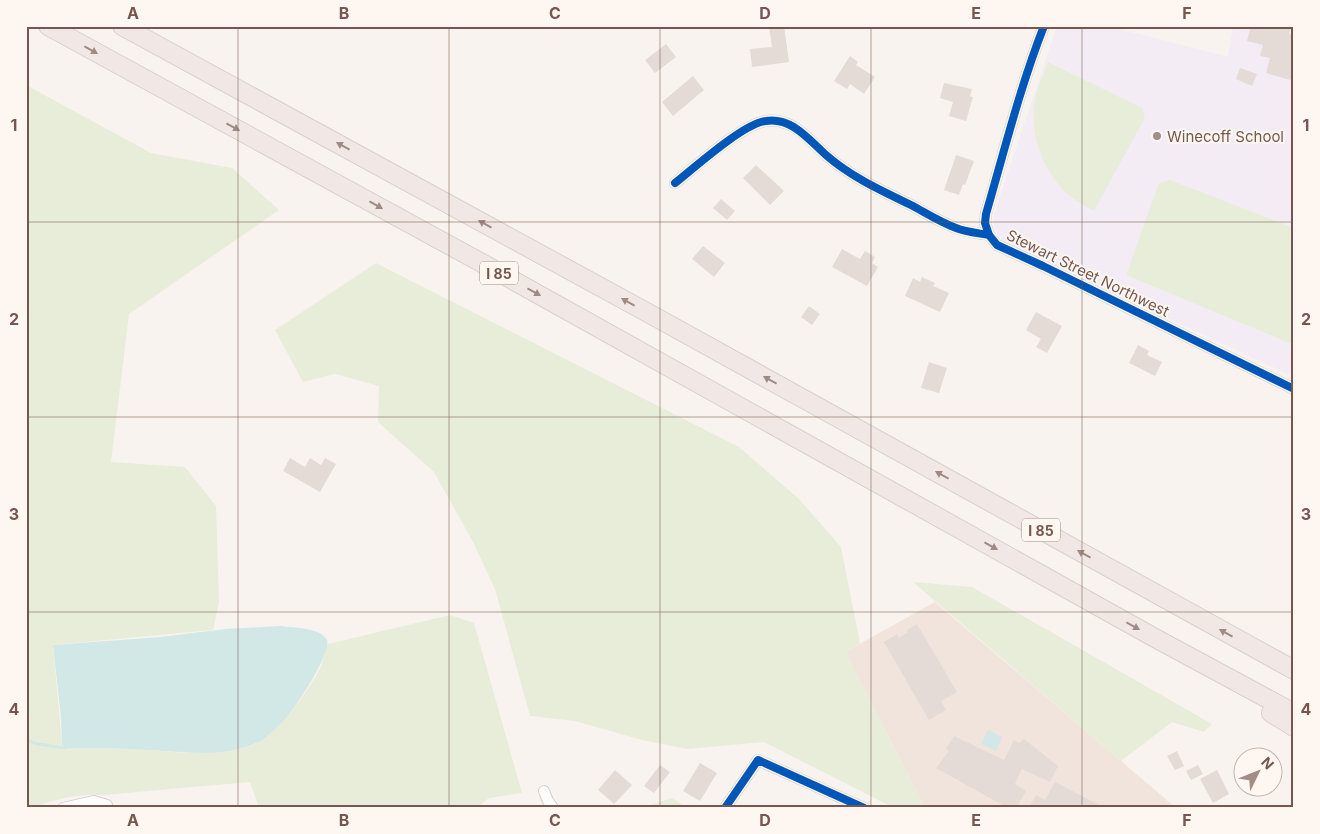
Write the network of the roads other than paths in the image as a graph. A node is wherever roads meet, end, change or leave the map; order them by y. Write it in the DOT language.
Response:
graph roads {
  1 [pos="48,26"];
  2 [pos="122,26"];
  3 [pos="1044,26"];
  4 [pos="675,183"];
  5 [pos="989,235"];
  6 [pos="1294,389"];
  7 [pos="1155,638"];
  8 [pos="1294,669"];
  9 [pos="1294,713"];
  10 [pos="1294,727"];
  11 [pos="544,791"];
  12 [pos="64,808"];
  13 [pos="108,808"];
  14 [pos="553,808"];
  15 [pos="725,808"];
  16 [pos="864,808"];
  1 -- 7 [label="highway, I 85, one-way"];
  8 -- 2 [label="highway, I 85, one-way"];
  3 -- 5 [label="street, Stewart Street Northwest"];
  4 -- 5 [label="street"];
  5 -- 6 [label="street, Stewart Street Northwest"];
  7 -- 9 [label="highway, I 85"];
  7 -- 10 [label="highway"];
  11 -- 14 [label="street"];
  12 -- 13 [label="street"];
  15 -- 16 [label="street"];
}
